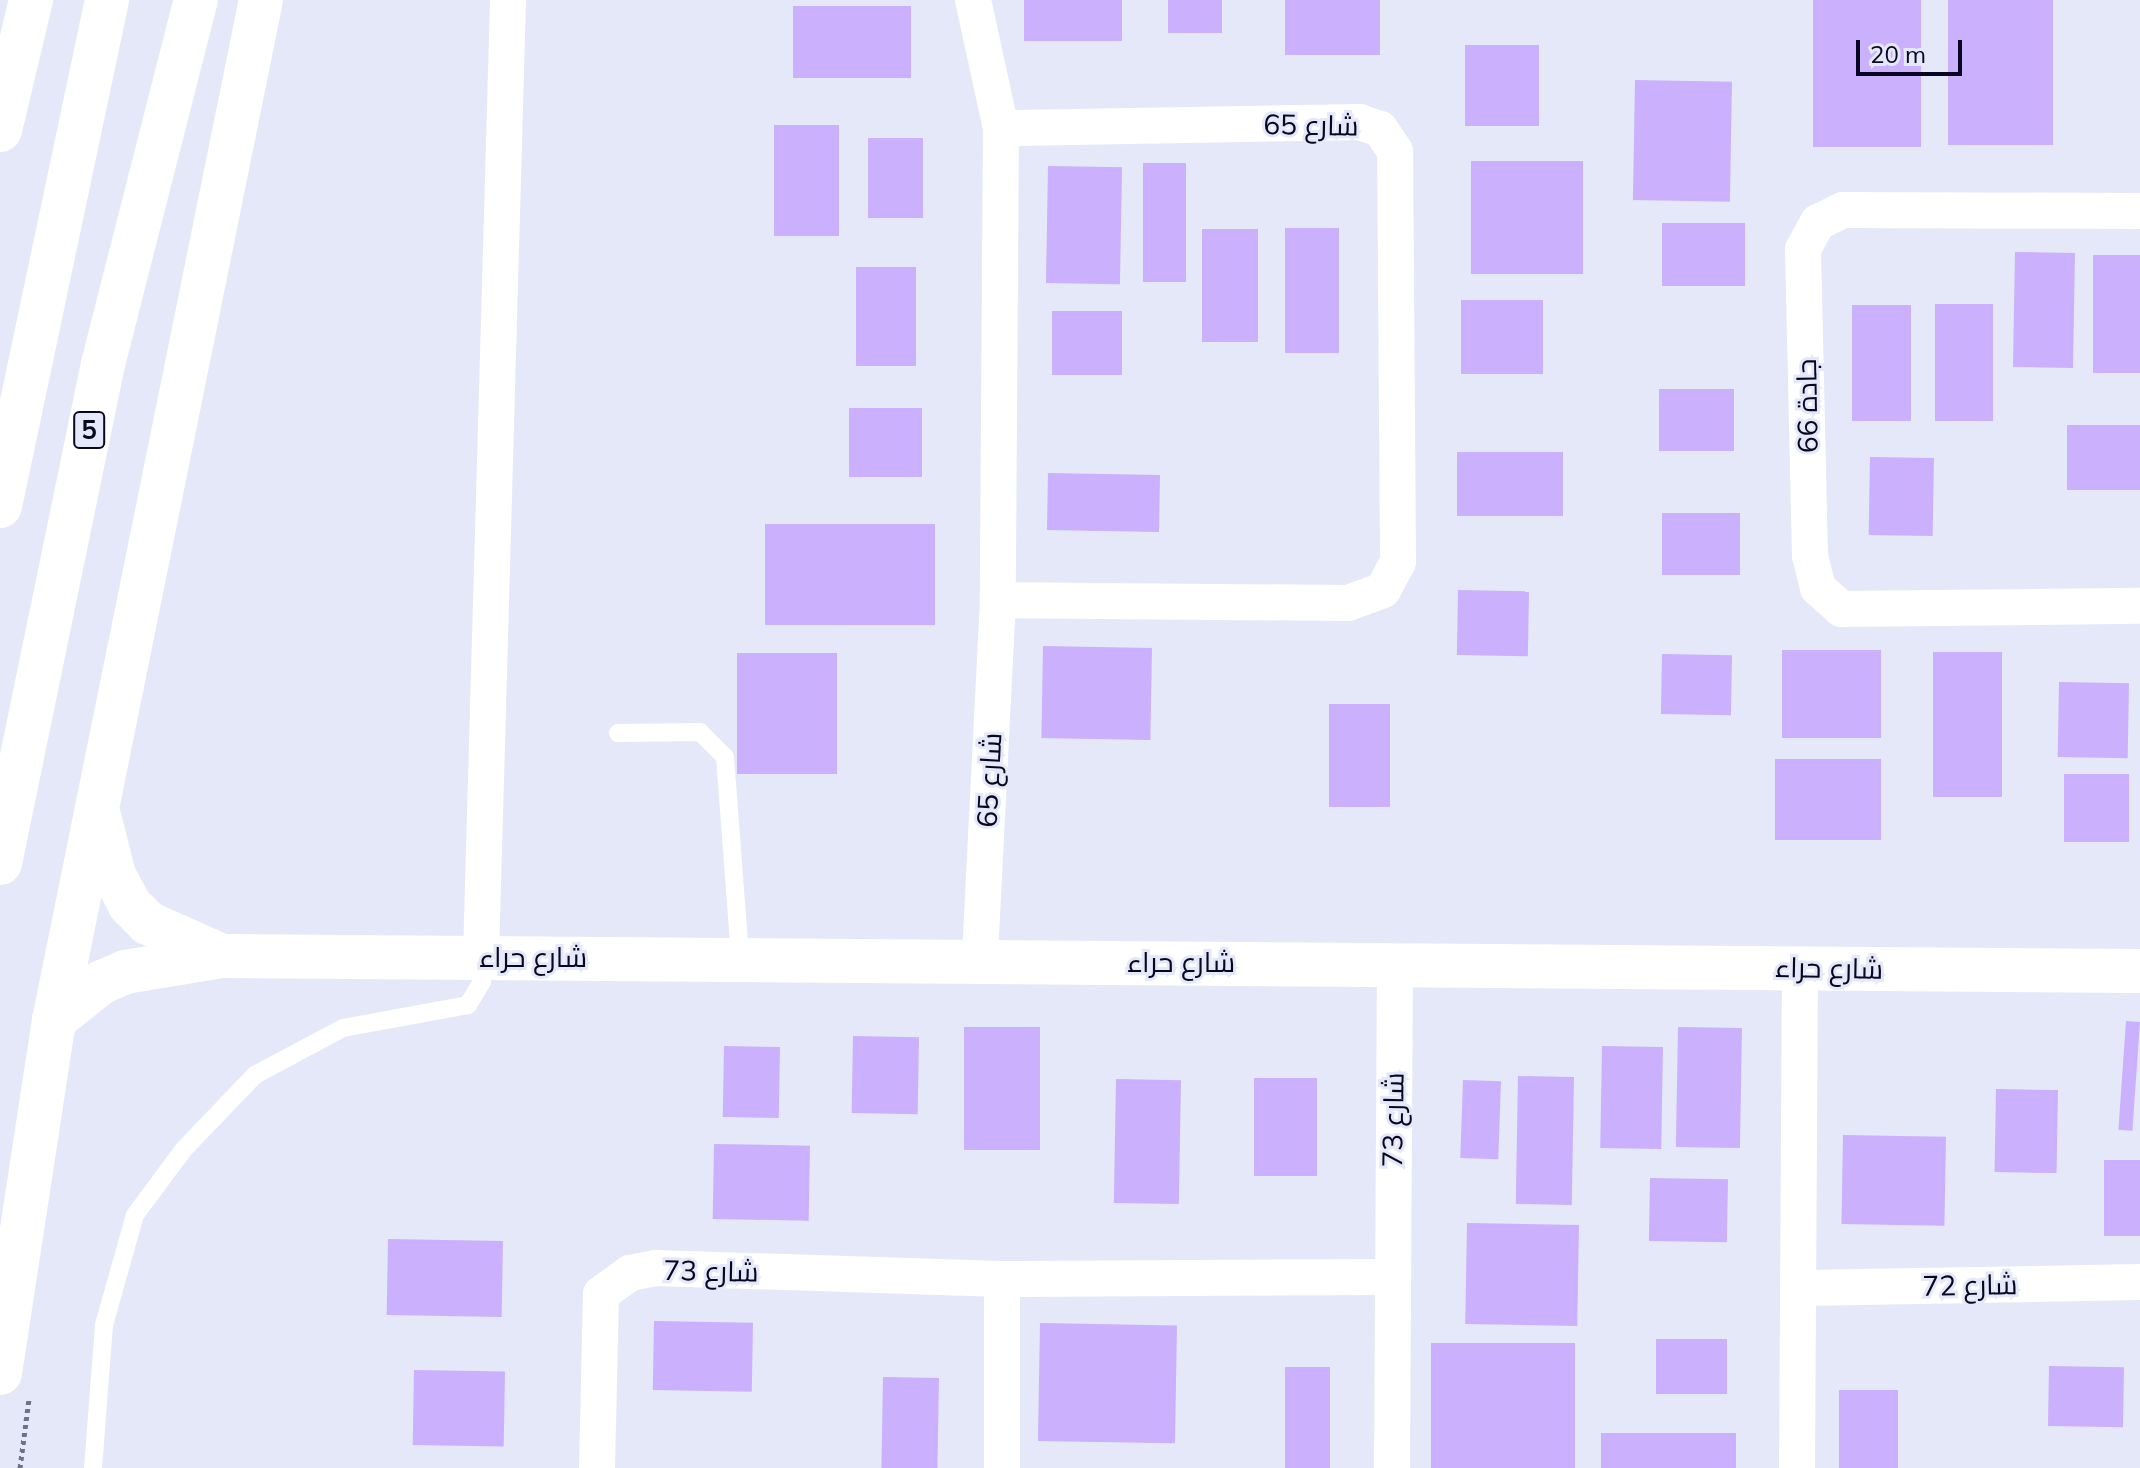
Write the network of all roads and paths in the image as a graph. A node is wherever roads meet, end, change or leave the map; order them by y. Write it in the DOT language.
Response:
graph roads {
  1 [pos="31,0"];
  2 [pos="107,0"];
  3 [pos="196,0"];
  4 [pos="261,0"];
  5 [pos="508,0"];
  6 [pos="973,0"];
  7 [pos="1001,128"];
  8 [pos="0,130"];
  9 [pos="2140,211"];
  10 [pos="0,506"];
  11 [pos="998,600"];
  12 [pos="2140,606"];
  13 [pos="618,733"];
  14 [pos="99,816"];
  15 [pos="0,863"];
  16 [pos="222,956"];
  17 [pos="481,956"];
  18 [pos="740,958"];
  19 [pos="980,961"];
  20 [pos="1395,964"];
  21 [pos="1800,968"];
  22 [pos="2140,971"];
  23 [pos="54,1020"];
  24 [pos="1391,1277"];
  25 [pos="1002,1279"];
  26 [pos="2140,1282"];
  27 [pos="1801,1288"];
  28 [pos="15,1382"];
  29 [pos="20,1468"];
  30 [pos="93,1468"];
  31 [pos="597,1468"];
  32 [pos="1002,1468"];
  33 [pos="1392,1468"];
  34 [pos="1797,1468"];
  1 -- 8 [label="main road"];
  2 -- 10 [label="main road"];
  3 -- 15 [label="main road, 5"];
  4 -- 14 [label="main road"];
  5 -- 17 [label="street"];
  6 -- 7 [label="street"];
  7 -- 11 [label="street, شارع 65"];
  7 -- 11 [label="street, شارع 65"];
  9 -- 12 [label="street, جادة 66"];
  11 -- 19 [label="street, شارع 65"];
  13 -- 18 [label="lane"];
  14 -- 16 [label="main road, شارع حراء"];
  14 -- 23 [label="main road"];
  16 -- 17 [label="main road, شارع حراء"];
  16 -- 23 [label="main road, شارع حراء"];
  17 -- 18 [label="main road, شارع حراء"];
  17 -- 30 [label="lane"];
  18 -- 19 [label="main road, شارع حراء"];
  19 -- 20 [label="main road, شارع حراء"];
  20 -- 21 [label="main road, شارع حراء"];
  20 -- 24 [label="street, شارع 73"];
  21 -- 22 [label="main road, شارع حراء"];
  21 -- 27 [label="street"];
  23 -- 28 [label="main road"];
  24 -- 25 [label="street, شارع 73"];
  24 -- 33 [label="street, شارع 73"];
  25 -- 31 [label="street, شارع 73"];
  25 -- 32 [label="street"];
  26 -- 27 [label="street, شارع 72"];
  27 -- 34 [label="street"];
  28 -- 29 [label="path"];
}
